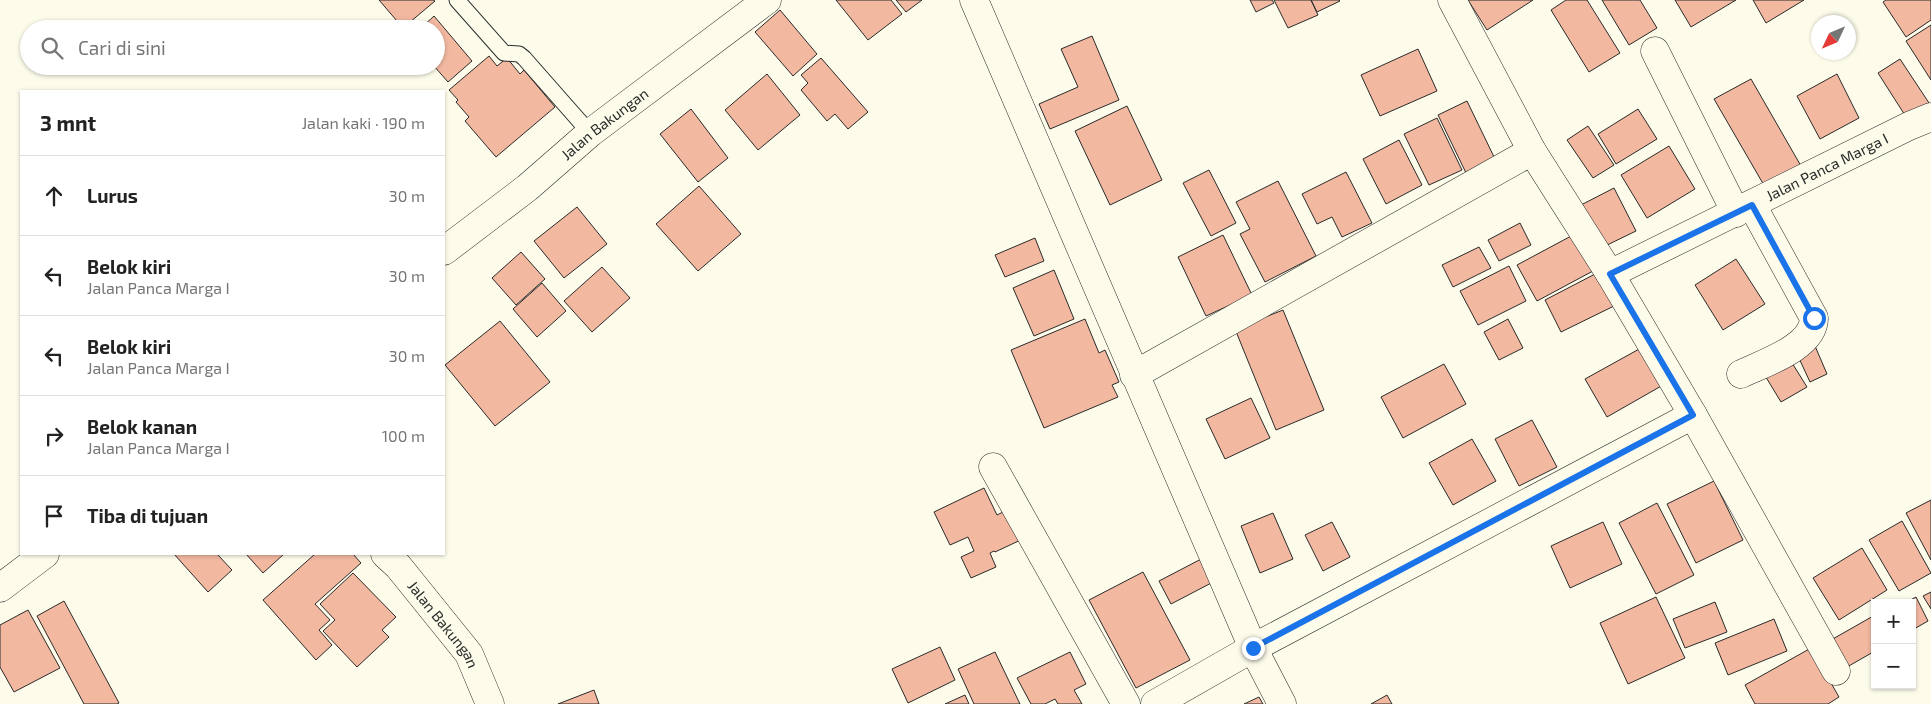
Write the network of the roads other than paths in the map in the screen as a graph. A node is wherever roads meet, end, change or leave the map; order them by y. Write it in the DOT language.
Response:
graph roads {
  1 [pos="457,0"];
  2 [pos="767,0"];
  3 [pos="974,0"];
  4 [pos="1452,0"];
  5 [pos="1655,51"];
  6 [pos="1931,117"];
  7 [pos="590,133"];
  8 [pos="1532,151"];
  9 [pos="1744,209"];
  10 [pos="445,250"];
  11 [pos="1610,274"];
  12 [pos="1742,374"];
  13 [pos="1134,375"];
  14 [pos="1693,415"];
  15 [pos="993,467"];
  16 [pos="44,555"];
  17 [pos="387,555"];
  18 [pos="0,588"];
  19 [pos="1253,648"];
  20 [pos="1836,672"];
  21 [pos="490,704"];
  22 [pos="1126,704"];
  23 [pos="1155,704"];
  24 [pos="1282,704"];
  1 -- 7 [label="lane"];
  2 -- 7 [label="street, Jalan Bakungan"];
  3 -- 13 [label="street"];
  4 -- 8 [label="street"];
  5 -- 9 [label="street"];
  6 -- 9 [label="street, Jalan Panca Marga I"];
  7 -- 10 [label="street, Jalan Bakungan"];
  8 -- 11 [label="street"];
  8 -- 13 [label="street"];
  9 -- 11 [label="street, Jalan Panca Marga I"];
  9 -- 12 [label="street"];
  11 -- 14 [label="street"];
  13 -- 19 [label="street"];
  14 -- 19 [label="street"];
  14 -- 20 [label="street"];
  15 -- 22 [label="street"];
  16 -- 18 [label="street"];
  17 -- 21 [label="street, Jalan Bakungan"];
  19 -- 23 [label="street"];
  19 -- 24 [label="street"];
}
